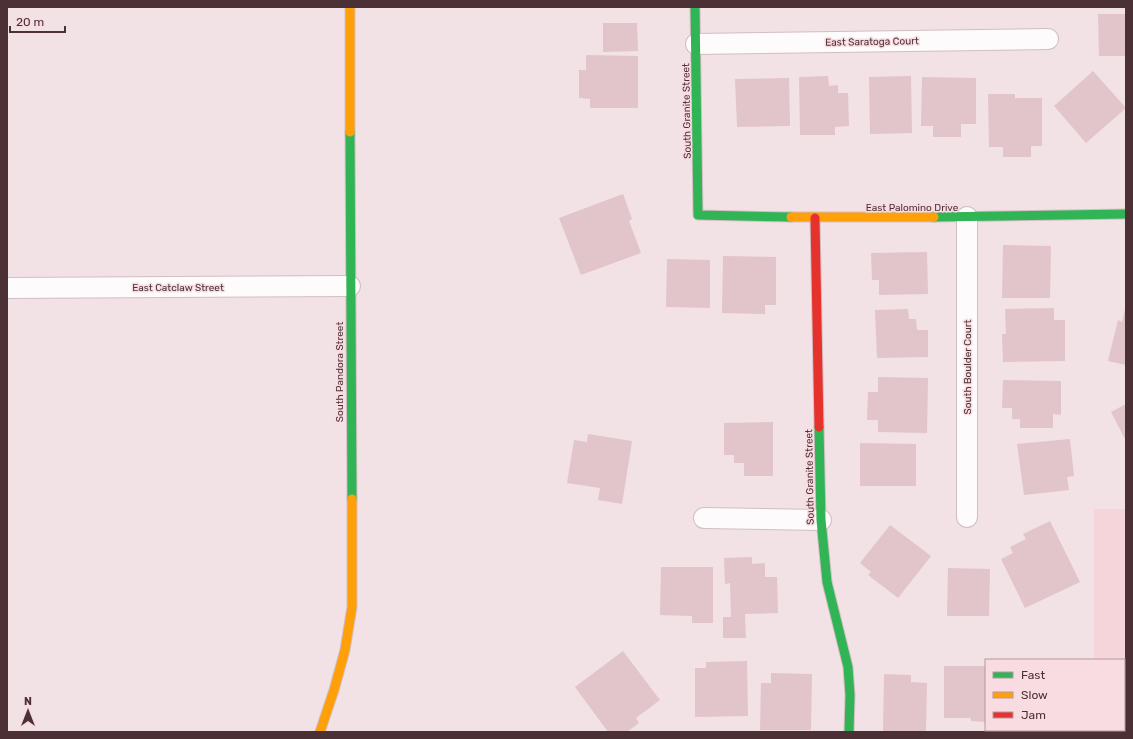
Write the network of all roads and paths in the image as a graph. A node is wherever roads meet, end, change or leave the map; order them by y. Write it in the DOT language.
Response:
graph roads {
  1 [pos="350,7"];
  2 [pos="695,7"];
  3 [pos="1048,39"];
  4 [pos="696,44"];
  5 [pos="1126,214"];
  6 [pos="698,215"];
  7 [pos="967,217"];
  8 [pos="815,218"];
  9 [pos="350,286"];
  10 [pos="7,288"];
  11 [pos="967,517"];
  12 [pos="704,518"];
  13 [pos="821,520"];
  14 [pos="320,732"];
  15 [pos="849,732"];
  1 -- 9 [label="street, South Pandora Street"];
  2 -- 4 [label="street, South Granite Street"];
  3 -- 4 [label="street, East Saratoga Court"];
  4 -- 6 [label="street, South Granite Street"];
  5 -- 7 [label="street, East Palomino Drive"];
  6 -- 8 [label="street, East Palomino Drive"];
  7 -- 8 [label="street, East Palomino Drive"];
  7 -- 11 [label="street, South Boulder Court"];
  8 -- 13 [label="street, South Granite Street"];
  9 -- 10 [label="street, East Catclaw Street"];
  9 -- 14 [label="street, South Pandora Street"];
  12 -- 13 [label="street"];
  13 -- 15 [label="street, South Granite Street"];
}
